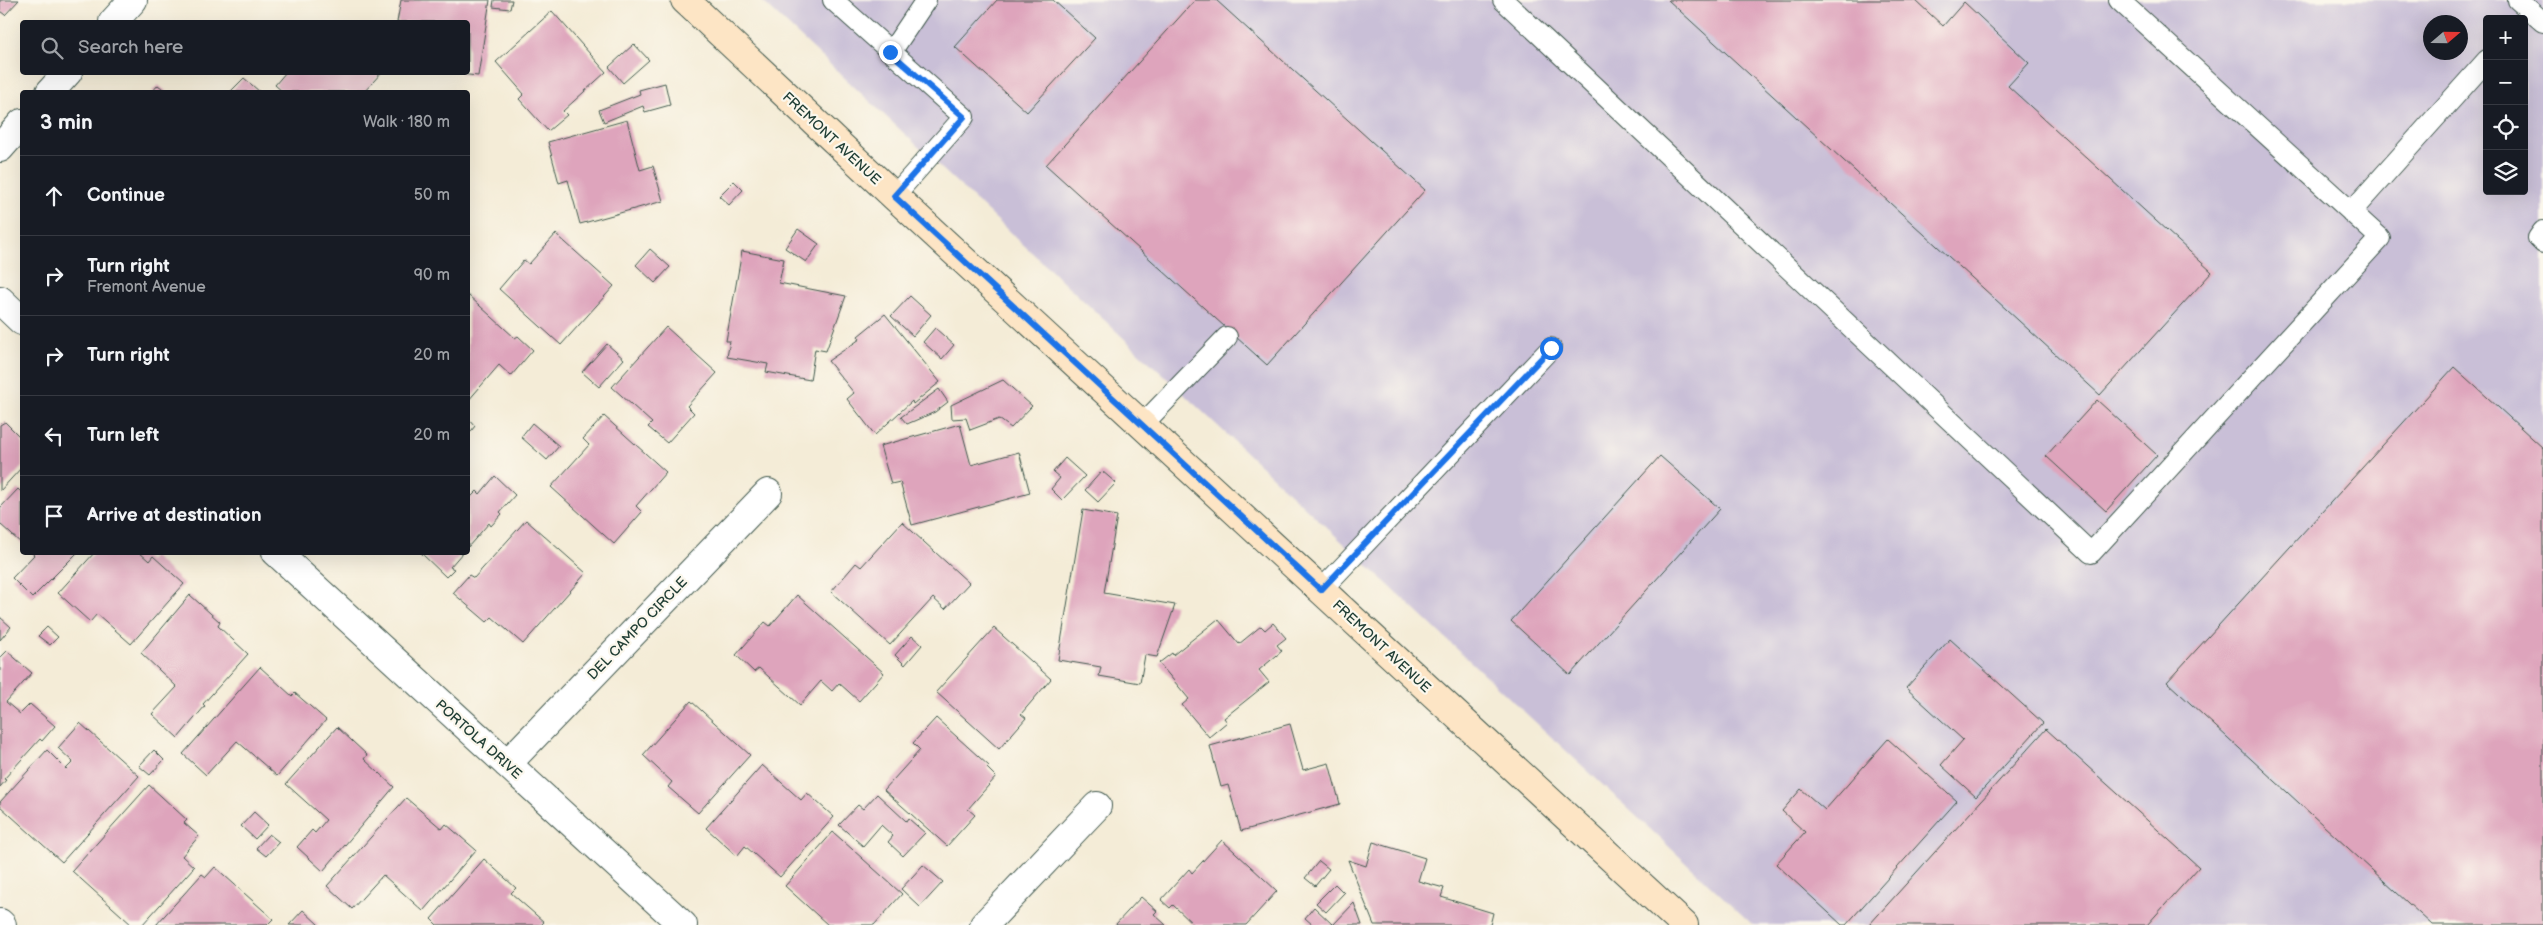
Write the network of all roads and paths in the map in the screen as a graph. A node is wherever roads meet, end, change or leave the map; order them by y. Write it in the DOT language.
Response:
graph roads {
  1 [pos="133,0"];
  2 [pos="685,0"];
  3 [pos="834,0"];
  4 [pos="926,0"];
  5 [pos="1504,0"];
  6 [pos="2119,0"];
  7 [pos="114,20"];
  8 [pos="890,52"];
  9 [pos="2483,65"];
  10 [pos="65,75"];
  11 [pos="52,90"];
  12 [pos="20,125"];
  13 [pos="0,148"];
  14 [pos="894,196"];
  15 [pos="2352,212"];
  16 [pos="2543,230"];
  17 [pos="2543,243"];
  18 [pos="0,300"];
  19 [pos="20,319"];
  20 [pos="1227,337"];
  21 [pos="1551,348"];
  22 [pos="1142,425"];
  23 [pos="768,493"];
  24 [pos="279,555"];
  25 [pos="1321,590"];
  26 [pos="507,764"];
  27 [pos="1098,806"];
  28 [pos="683,925"];
  29 [pos="984,925"];
  30 [pos="1684,925"];
  1 -- 7 [label="street"];
  2 -- 14 [label="street, FREMONT AVENUE"];
  3 -- 8 [label="lane"];
  4 -- 8 [label="lane"];
  5 -- 15 [label="lane"];
  6 -- 15 [label="lane"];
  8 -- 14 [label="lane"];
  9 -- 15 [label="lane"];
  10 -- 11 [label="street"];
  12 -- 13 [label="street"];
  14 -- 22 [label="street, FREMONT AVENUE"];
  16 -- 17 [label="lane"];
  18 -- 19 [label="street"];
  20 -- 22 [label="lane"];
  21 -- 25 [label="lane"];
  22 -- 25 [label="street, FREMONT AVENUE"];
  23 -- 26 [label="street, DEL CAMPO CIRCLE"];
  24 -- 26 [label="street, PORTOLA DRIVE"];
  25 -- 30 [label="street, FREMONT AVENUE"];
  26 -- 28 [label="street, PORTOLA DRIVE"];
  27 -- 29 [label="street"];
}
